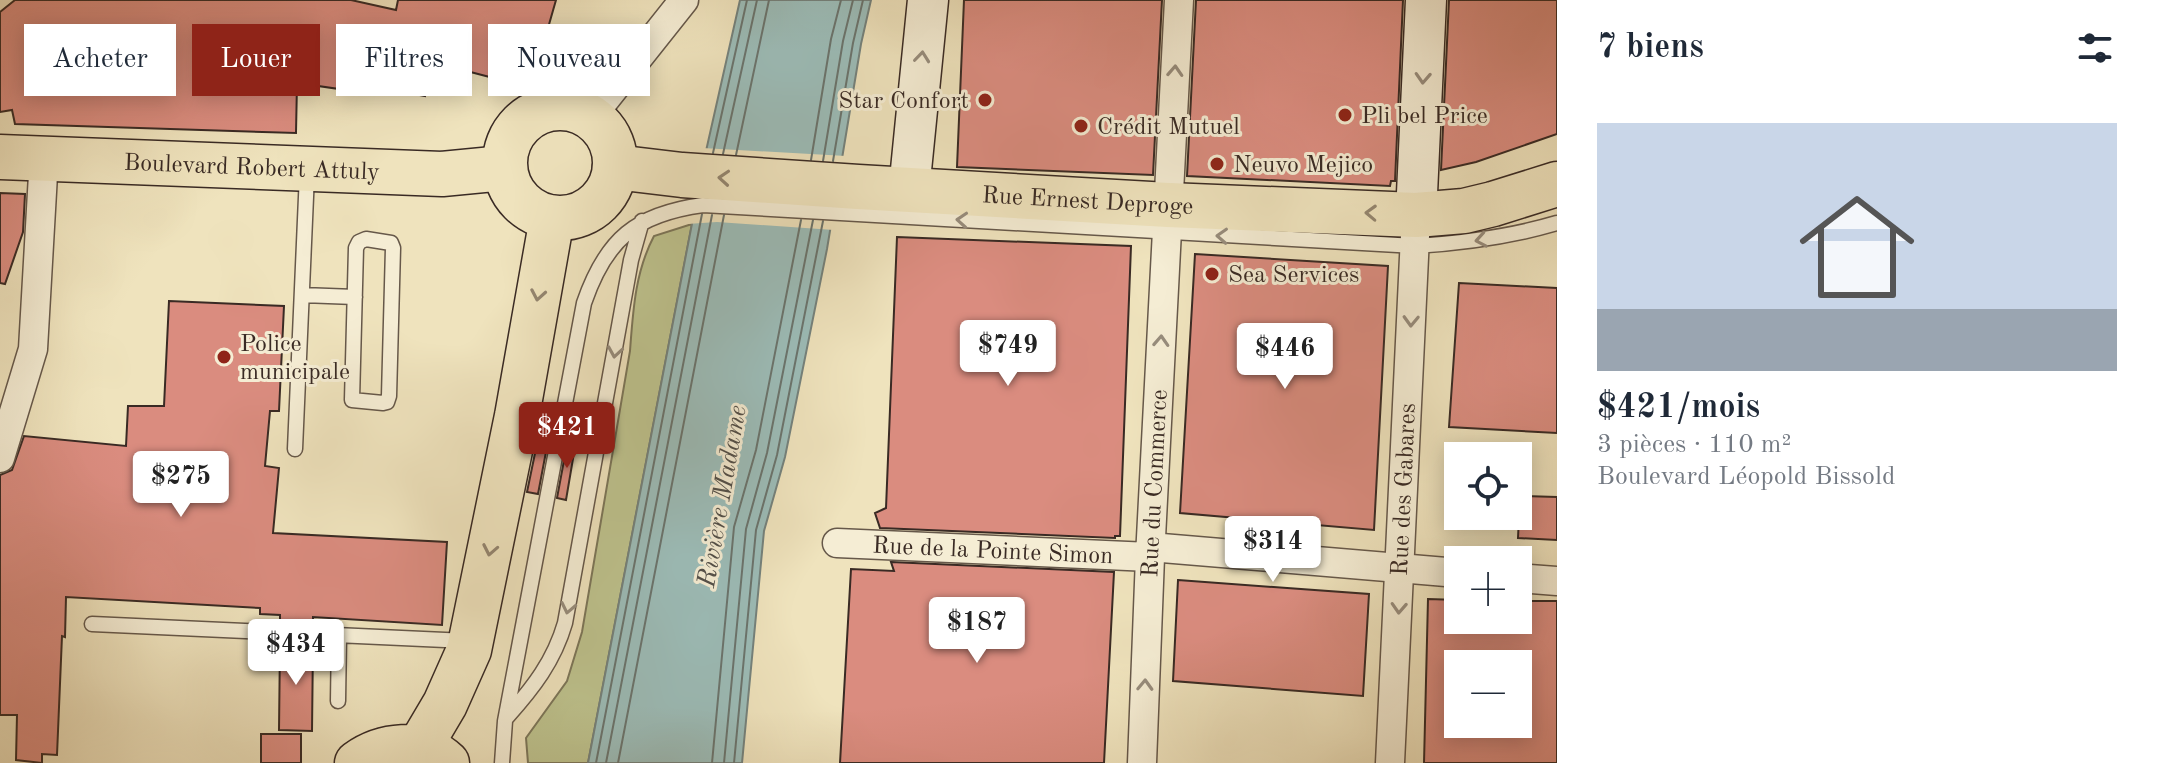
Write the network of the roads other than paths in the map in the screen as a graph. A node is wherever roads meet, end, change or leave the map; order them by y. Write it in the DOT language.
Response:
graph roads {
  1 [pos="684,0"];
  2 [pos="928,0"];
  3 [pos="1179,0"];
  4 [pos="1426,0"];
  5 [pos="591,117"];
  6 [pos="0,157"];
  7 [pos="44,157"];
  8 [pos="615,167"];
  9 [pos="504,168"];
  10 [pos="307,170"];
  11 [pos="1557,184"];
  12 [pos="909,190"];
  13 [pos="681,192"];
  14 [pos="857,200"];
  15 [pos="552,218"];
  16 [pos="1168,219"];
  17 [pos="642,221"];
  18 [pos="1557,223"];
  19 [pos="1415,230"];
  20 [pos="302,295"];
  21 [pos="355,297"];
  22 [pos="295,449"];
  23 [pos="0,458"];
  24 [pos="837,543"];
  25 [pos="1150,552"];
  26 [pos="1401,569"];
  27 [pos="1444,572"];
  28 [pos="1532,579"];
  29 [pos="1557,581"];
  30 [pos="92,624"];
  31 [pos="339,636"];
  32 [pos="471,641"];
  33 [pos="338,701"];
  34 [pos="505,721"];
  35 [pos="433,756"];
  36 [pos="357,763"];
  37 [pos="502,763"];
  38 [pos="1142,763"];
  39 [pos="1390,763"];
  1 -- 5 [label="street"];
  12 -- 2 [label="main road, one-way"];
  16 -- 3 [label="street, Rue du Commerce, one-way"];
  4 -- 19 [label="main road, one-way"];
  5 -- 8 [label="main road"];
  5 -- 9 [label="main road"];
  6 -- 7 [label="main road, Boulevard Robert Attuly"];
  7 -- 10 [label="main road, Boulevard Robert Attuly"];
  7 -- 23 [label="street"];
  8 -- 13 [label="main road, Rue Ernest Deproge"];
  8 -- 15 [label="main road"];
  9 -- 10 [label="main road, Boulevard Robert Attuly"];
  9 -- 15 [label="main road"];
  10 -- 20 [label="lane"];
  11 -- 19 [label="main road, Rue Ernest Deproge"];
  12 -- 14 [label="main road, Rue Ernest Deproge"];
  12 -- 16 [label="main road, Rue Ernest Deproge"];
  14 -- 13 [label="main road, Rue Ernest Deproge, one-way"];
  13 -- 17 [label="lane"];
  16 -- 14 [label="lane, one-way"];
  15 -- 32 [label="main road, one-way"];
  19 -- 16 [label="main road, Rue Ernest Deproge, one-way"];
  25 -- 16 [label="street, Rue du Commerce, one-way"];
  17 -- 34 [label="lane, one-way"];
  17 -- 34 [label="lane"];
  18 -- 19 [label="lane, one-way"];
  19 -- 26 [label="street, Rue des Gabares, one-way"];
  20 -- 21 [label="lane"];
  20 -- 22 [label="lane"];
  21 -- 21 [label="lane"];
  24 -- 25 [label="street, Rue de la Pointe Simon"];
  25 -- 26 [label="street, Rue de la Pointe Simon"];
  38 -- 25 [label="street, Rue du Commerce, one-way"];
  26 -- 27 [label="street, Rue de la Pointe Simon"];
  26 -- 39 [label="street, Rue des Gabares, one-way"];
  28 -- 29 [label="street"];
  30 -- 31 [label="lane"];
  31 -- 32 [label="lane"];
  31 -- 33 [label="lane"];
  32 -- 35 [label="main road"];
  34 -- 37 [label="lane"];
  35 -- 36 [label="main road"];
}
